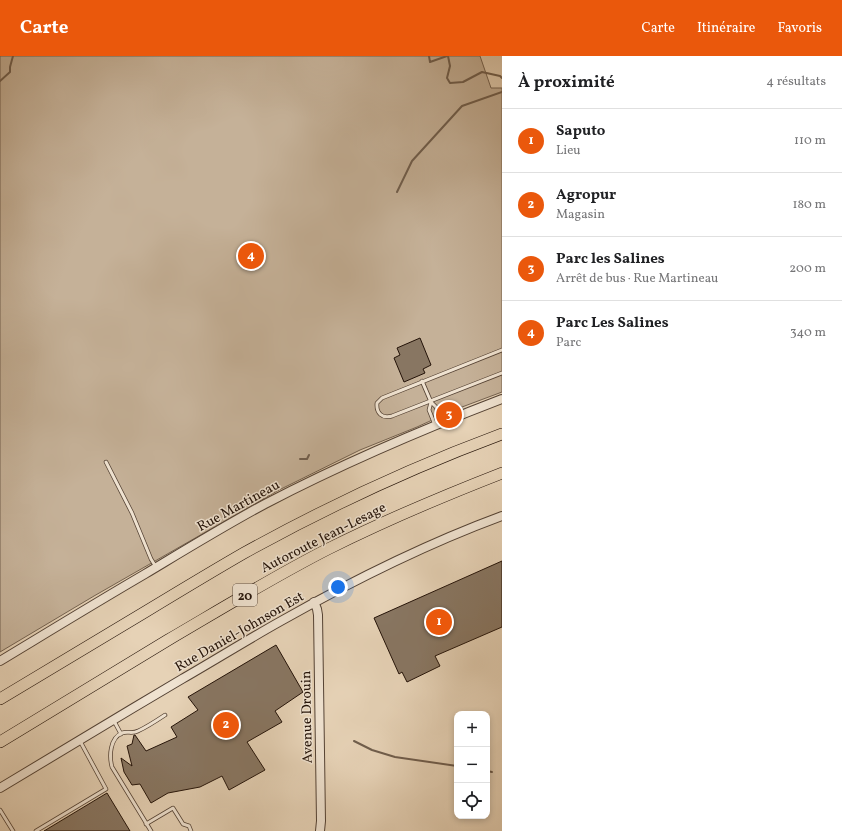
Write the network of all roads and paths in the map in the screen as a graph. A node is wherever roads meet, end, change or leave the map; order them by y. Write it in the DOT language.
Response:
graph roads {
  1 [pos="502,350"];
  2 [pos="502,373"];
  3 [pos="422,382"];
  4 [pos="502,399"];
  5 [pos="430,402"];
  6 [pos="439,424"];
  7 [pos="502,434"];
  8 [pos="106,462"];
  9 [pos="502,473"];
  10 [pos="502,516"];
  11 [pos="156,567"];
  12 [pos="314,602"];
  13 [pos="0,660"];
  14 [pos="0,699"];
  15 [pos="165,715"];
  16 [pos="113,720"];
  17 [pos="121,734"];
  18 [pos="79,740"];
  19 [pos="0,742"];
  20 [pos="0,788"];
  21 [pos="0,810"];
  22 [pos="146,824"];
  23 [pos="13,831"];
  24 [pos="36,831"];
  25 [pos="151,831"];
  26 [pos="191,831"];
  27 [pos="320,831"];
  1 -- 3 [label="lane"];
  2 -- 5 [label="lane"];
  3 -- 5 [label="lane"];
  3 -- 5 [label="lane"];
  4 -- 6 [label="street, Rue Martineau"];
  5 -- 6 [label="lane"];
  5 -- 6 [label="lane"];
  6 -- 11 [label="street, Rue Martineau"];
  7 -- 14 [label="highway, Autoroute Jean-Lesage"];
  8 -- 11 [label="lane"];
  9 -- 19 [label="highway, Autoroute Jean-Lesage / 20"];
  10 -- 12 [label="street, Rue Daniel-Johnson Est"];
  11 -- 13 [label="street, Rue Martineau"];
  12 -- 16 [label="street, Rue Daniel-Johnson Est"];
  12 -- 27 [label="street, Avenue Drouin"];
  15 -- 17 [label="lane"];
  16 -- 17 [label="lane"];
  16 -- 18 [label="street, Rue Daniel-Johnson Est"];
  17 -- 22 [label="lane"];
  18 -- 20 [label="street, Rue Daniel-Johnson Est"];
  18 -- 24 [label="lane"];
  21 -- 23 [label="lane"];
  22 -- 25 [label="lane"];
  22 -- 26 [label="lane"];
}
